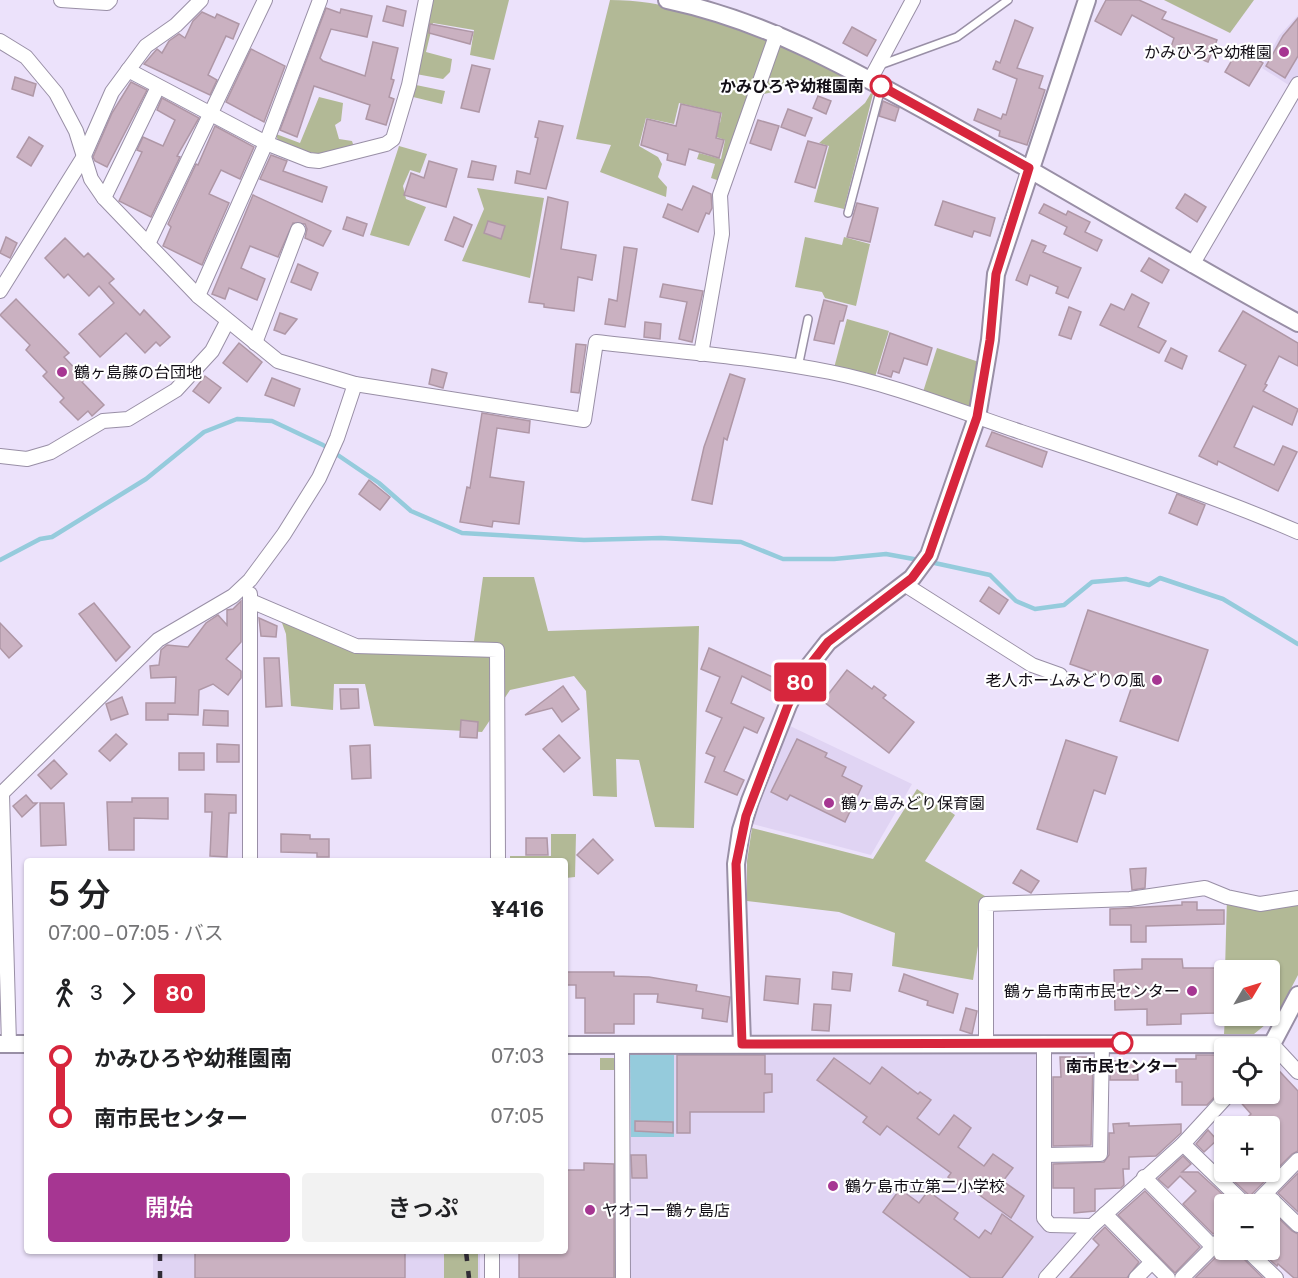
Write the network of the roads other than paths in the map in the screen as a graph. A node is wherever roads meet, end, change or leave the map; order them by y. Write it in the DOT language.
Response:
graph roads {
  1 [pos="61,0"];
  2 [pos="110,0"];
  3 [pos="201,0"];
  4 [pos="265,0"];
  5 [pos="320,0"];
  6 [pos="426,0"];
  7 [pos="667,0"];
  8 [pos="913,0"];
  9 [pos="1008,0"];
  10 [pos="1087,0"];
  11 [pos="777,33"];
  12 [pos="0,41"];
  13 [pos="128,70"];
  14 [pos="876,77"];
  15 [pos="1298,84"];
  16 [pos="158,87"];
  17 [pos="210,113"];
  18 [pos="266,142"];
  19 [pos="83,158"];
  20 [pos="1029,168"];
  21 [pos="104,198"];
  22 [pos="848,213"];
  23 [pos="298,230"];
  24 [pos="148,244"];
  25 [pos="1192,265"];
  26 [pos="0,291"];
  27 [pos="198,296"];
  28 [pos="808,319"];
  29 [pos="227,322"];
  30 [pos="1298,323"];
  31 [pos="255,343"];
  32 [pos="701,354"];
  33 [pos="798,367"];
  34 [pos="355,384"];
  35 [pos="977,417"];
  36 [pos="0,456"];
  37 [pos="1298,532"];
  38 [pos="250,580"];
  39 [pos="904,584"];
  40 [pos="251,601"];
  41 [pos="1060,675"];
  42 [pos="1,794"];
  43 [pos="250,858"];
  44 [pos="498,858"];
  45 [pos="1298,898"];
  46 [pos="1298,995"];
  47 [pos="1275,1038"];
  48 [pos="1102,1043"];
  49 [pos="4,1044"];
  50 [pos="24,1044"];
  51 [pos="742,1044"];
  52 [pos="986,1044"];
  53 [pos="1044,1044"];
  54 [pos="568,1046"];
  55 [pos="622,1046"];
  56 [pos="1214,1046"];
  57 [pos="1280,1056"];
  58 [pos="1298,1072"];
  59 [pos="1220,1104"];
  60 [pos="1183,1144"];
  61 [pos="1044,1155"];
  62 [pos="1298,1161"];
  63 [pos="1144,1177"];
  64 [pos="1235,1194"];
  65 [pos="1266,1194"];
  66 [pos="1280,1208"];
  67 [pos="1105,1214"];
  68 [pos="1092,1226"];
  69 [pos="1298,1226"];
  70 [pos="1213,1247"];
  71 [pos="492,1254"];
  72 [pos="1257,1260"];
  73 [pos="1152,1262"];
  74 [pos="1193,1267"];
  75 [pos="492,1278"];
  76 [pos="623,1278"];
  77 [pos="1046,1278"];
  78 [pos="1136,1278"];
  79 [pos="1168,1278"];
  80 [pos="1182,1278"];
  81 [pos="1204,1278"];
  82 [pos="1276,1278"];
  1 -- 2 [label="street"];
  3 -- 13 [label="street"];
  4 -- 17 [label="street"];
  5 -- 18 [label="street"];
  6 -- 18 [label="street"];
  7 -- 11 [label="street"];
  8 -- 14 [label="street"];
  9 -- 14 [label="lane"];
  10 -- 20 [label="street"];
  11 -- 14 [label="street"];
  11 -- 32 [label="street"];
  12 -- 19 [label="street"];
  13 -- 16 [label="street"];
  13 -- 19 [label="street"];
  14 -- 20 [label="street"];
  14 -- 22 [label="lane"];
  15 -- 25 [label="street"];
  16 -- 17 [label="street"];
  16 -- 21 [label="street"];
  17 -- 18 [label="street"];
  17 -- 24 [label="street"];
  18 -- 27 [label="street"];
  19 -- 21 [label="street"];
  19 -- 26 [label="street"];
  20 -- 25 [label="street"];
  20 -- 35 [label="street"];
  21 -- 24 [label="street"];
  23 -- 31 [label="street"];
  24 -- 27 [label="street"];
  25 -- 30 [label="street"];
  27 -- 29 [label="street"];
  28 -- 33 [label="lane"];
  29 -- 31 [label="street"];
  29 -- 36 [label="street"];
  31 -- 34 [label="street"];
  32 -- 33 [label="street"];
  32 -- 34 [label="street"];
  33 -- 35 [label="street"];
  34 -- 38 [label="street"];
  35 -- 37 [label="street"];
  35 -- 39 [label="street"];
  38 -- 40 [label="street"];
  38 -- 42 [label="street"];
  39 -- 41 [label="street"];
  39 -- 51 [label="street"];
  40 -- 43 [label="street"];
  40 -- 44 [label="street"];
  42 -- 49 [label="street"];
  45 -- 52 [label="street"];
  46 -- 47 [label="street"];
  48 -- 53 [label="street"];
  48 -- 56 [label="street"];
  48 -- 61 [label="street"];
  49 -- 50 [label="street"];
  51 -- 52 [label="street"];
  51 -- 55 [label="street"];
  52 -- 53 [label="street"];
  53 -- 61 [label="street"];
  54 -- 55 [label="street"];
  55 -- 76 [label="street"];
  57 -- 58 [label="street"];
  59 -- 60 [label="street"];
  60 -- 63 [label="street"];
  60 -- 64 [label="street"];
  61 -- 68 [label="street"];
  62 -- 65 [label="street"];
  63 -- 67 [label="street"];
  63 -- 70 [label="street"];
  66 -- 69 [label="street"];
  67 -- 68 [label="street"];
  67 -- 73 [label="street"];
  68 -- 77 [label="street"];
  70 -- 74 [label="street"];
  71 -- 75 [label="street"];
  72 -- 82 [label="street"];
  73 -- 78 [label="street"];
  73 -- 79 [label="street"];
  74 -- 80 [label="street"];
  74 -- 81 [label="street"];
}
